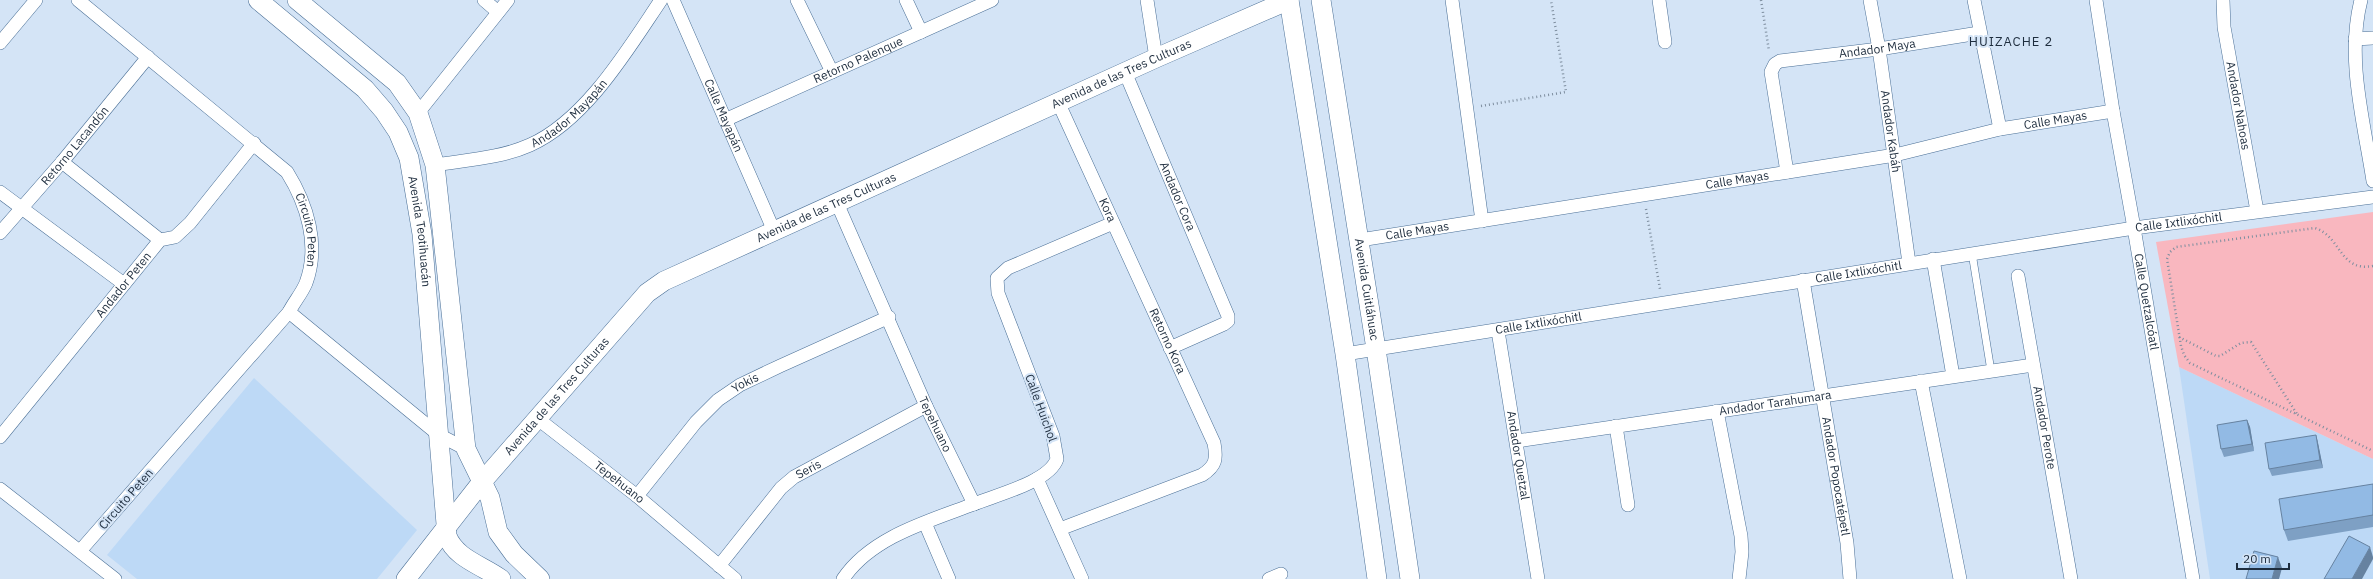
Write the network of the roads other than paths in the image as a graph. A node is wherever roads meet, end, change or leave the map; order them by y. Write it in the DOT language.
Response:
graph roads {
  1 [pos="36,0"];
  2 [pos="78,0"];
  3 [pos="258,0"];
  4 [pos="297,0"];
  5 [pos="484,0"];
  6 [pos="508,0"];
  7 [pos="661,0"];
  8 [pos="672,0"];
  9 [pos="797,0"];
  10 [pos="906,0"];
  11 [pos="992,0"];
  12 [pos="1147,0"];
  13 [pos="1289,0"];
  14 [pos="1321,0"];
  15 [pos="1452,0"];
  16 [pos="1659,0"];
  17 [pos="1870,0"];
  18 [pos="1974,0"];
  19 [pos="2096,0"];
  20 [pos="2223,0"];
  21 [pos="2361,0"];
  22 [pos="498,12"];
  23 [pos="921,32"];
  24 [pos="1979,33"];
  25 [pos="2373,38"];
  26 [pos="2355,39"];
  27 [pos="1665,42"];
  28 [pos="0,43"];
  29 [pos="1879,49"];
  30 [pos="148,57"];
  31 [pos="1156,58"];
  32 [pos="832,72"];
  33 [pos="1125,72"];
  34 [pos="1058,102"];
  35 [pos="2113,111"];
  36 [pos="418,113"];
  37 [pos="725,120"];
  38 [pos="2000,129"];
  39 [pos="254,144"];
  40 [pos="1895,155"];
  41 [pos="62,162"];
  42 [pos="436,165"];
  43 [pos="1786,172"];
  44 [pos="2373,181"];
  45 [pos="0,192"];
  46 [pos="2373,197"];
  47 [pos="838,203"];
  48 [pos="20,209"];
  49 [pos="2257,212"];
  50 [pos="1482,221"];
  51 [pos="1113,223"];
  52 [pos="2134,228"];
  53 [pos="774,231"];
  54 [pos="0,233"];
  55 [pos="160,240"];
  56 [pos="1360,240"];
  57 [pos="1972,253"];
  58 [pos="1933,259"];
  59 [pos="1909,263"];
  60 [pos="2018,276"];
  61 [pos="997,278"];
  62 [pos="1803,280"];
  63 [pos="124,284"];
  64 [pos="289,312"];
  65 [pos="889,317"];
  66 [pos="1498,331"];
  67 [pos="1170,348"];
  68 [pos="1376,349"];
  69 [pos="1345,354"];
  70 [pos="2033,365"];
  71 [pos="1991,371"];
  72 [pos="1953,376"];
  73 [pos="1921,380"];
  74 [pos="1824,396"];
  75 [pos="926,406"];
  76 [pos="1716,411"];
  77 [pos="538,419"];
  78 [pos="1616,426"];
  79 [pos="439,435"];
  80 [pos="0,437"];
  81 [pos="1517,441"];
  82 [pos="466,449"];
  83 [pos="1037,479"];
  84 [pos="481,483"];
  85 [pos="0,489"];
  86 [pos="637,496"];
  87 [pos="974,504"];
  88 [pos="1628,505"];
  89 [pos="925,523"];
  90 [pos="445,527"];
  91 [pos="1060,529"];
  92 [pos="80,551"];
  93 [pos="719,566"];
  94 [pos="1281,574"];
  95 [pos="114,579"];
  96 [pos="406,579"];
  97 [pos="501,579"];
  98 [pos="540,579"];
  99 [pos="735,579"];
  100 [pos="843,579"];
  101 [pos="949,579"];
  102 [pos="1082,579"];
  103 [pos="1269,579"];
  104 [pos="1376,579"];
  105 [pos="1410,579"];
  106 [pos="1538,579"];
  107 [pos="1739,579"];
  108 [pos="1850,579"];
  109 [pos="1960,579"];
  110 [pos="2071,579"];
  111 [pos="2193,579"];
  1 -- 28 [label="street"];
  2 -- 30 [label="street, Circuito Peten"];
  3 -- 79 [label="street, Avenida Teotihuacán"];
  4 -- 36 [label="street, Avenida Teotihuacán"];
  5 -- 22 [label="street"];
  6 -- 22 [label="street"];
  7 -- 42 [label="street, Andador Mayapán"];
  8 -- 37 [label="street, Calle Mayapán"];
  9 -- 32 [label="street"];
  10 -- 23 [label="street"];
  11 -- 23 [label="street, Retorno Palenque"];
  12 -- 31 [label="street"];
  13 -- 31 [label="street, Avenida de las Tres Culturas"];
  13 -- 69 [label="street"];
  14 -- 56 [label="street, Avenida Cuitláhuac"];
  15 -- 50 [label="street"];
  16 -- 27 [label="street"];
  17 -- 29 [label="street, Andador Kabáh"];
  18 -- 24 [label="street"];
  19 -- 35 [label="street, Calle Quetzalcóatl"];
  20 -- 49 [label="street, Andador Nahoas"];
  21 -- 26 [label="street"];
  22 -- 36 [label="street"];
  23 -- 32 [label="street, Retorno Palenque"];
  24 -- 29 [label="street, Andador Maya"];
  24 -- 38 [label="street"];
  25 -- 26 [label="street"];
  26 -- 44 [label="street"];
  29 -- 40 [label="street, Andador Kabáh"];
  29 -- 43 [label="street, Andador Maya"];
  30 -- 39 [label="street, Circuito Peten"];
  30 -- 41 [label="street, Retorno Lacandón"];
  31 -- 33 [label="street, Avenida de las Tres Culturas"];
  32 -- 37 [label="street, Retorno Palenque"];
  33 -- 34 [label="street, Avenida de las Tres Culturas"];
  33 -- 67 [label="street, Andador Cora"];
  34 -- 47 [label="street, Avenida de las Tres Culturas"];
  34 -- 51 [label="street, Kora"];
  35 -- 38 [label="street, Calle Mayas"];
  35 -- 52 [label="street, Calle Quetzalcóatl"];
  36 -- 42 [label="street, Avenida Teotihuacán"];
  37 -- 53 [label="street, Calle Mayapán"];
  38 -- 40 [label="street, Calle Mayas"];
  39 -- 55 [label="street"];
  39 -- 64 [label="street, Circuito Peten"];
  40 -- 43 [label="street, Calle Mayas"];
  40 -- 59 [label="street, Andador Kabáh"];
  41 -- 48 [label="street, Retorno Lacandón"];
  41 -- 55 [label="street"];
  42 -- 82 [label="street, Avenida Teotihuacán"];
  43 -- 50 [label="street, Calle Mayas"];
  45 -- 48 [label="street"];
  46 -- 49 [label="street, Calle Ixtlixóchitl"];
  47 -- 53 [label="street, Avenida de las Tres Culturas"];
  47 -- 65 [label="street, Tepehuano"];
  48 -- 54 [label="street, Retorno Lacandón"];
  48 -- 63 [label="street"];
  49 -- 52 [label="street, Calle Ixtlixóchitl"];
  50 -- 56 [label="street, Calle Mayas"];
  51 -- 61 [label="street, Kora"];
  51 -- 67 [label="street, Retorno Kora"];
  52 -- 57 [label="street, Calle Ixtlixóchitl"];
  52 -- 111 [label="street, Calle Quetzalcóatl"];
  53 -- 77 [label="street, Avenida de las Tres Culturas"];
  55 -- 63 [label="street, Andador Peten"];
  56 -- 68 [label="street, Avenida Cuitláhuac"];
  57 -- 58 [label="street, Calle Ixtlixóchitl"];
  57 -- 71 [label="lane"];
  58 -- 59 [label="street, Calle Ixtlixóchitl"];
  58 -- 72 [label="street"];
  59 -- 62 [label="street, Calle Ixtlixóchitl"];
  60 -- 70 [label="street, Andador Perote"];
  61 -- 83 [label="street, Calle Huichol"];
  62 -- 66 [label="street, Calle Ixtlixóchitl"];
  62 -- 74 [label="street, Andador Popocatépetl"];
  63 -- 80 [label="street, Andador Peten"];
  64 -- 79 [label="street"];
  64 -- 92 [label="street, Circuito Peten"];
  65 -- 75 [label="street, Tepehuano"];
  65 -- 86 [label="street, Yokis"];
  66 -- 68 [label="street, Calle Ixtlixóchitl"];
  66 -- 81 [label="street, Andador Quetzal"];
  67 -- 91 [label="street, Retorno Kora"];
  68 -- 69 [label="street, Calle Ixtlixóchitl"];
  68 -- 105 [label="street, Avenida Cuitláhuac"];
  69 -- 104 [label="street"];
  70 -- 71 [label="street, Andador Tarahumara"];
  70 -- 110 [label="street, Andador Perote"];
  71 -- 72 [label="street, Andador Tarahumara"];
  72 -- 73 [label="street, Andador Tarahumara"];
  73 -- 74 [label="street, Andador Tarahumara"];
  73 -- 109 [label="street"];
  74 -- 76 [label="street, Andador Tarahumara"];
  74 -- 108 [label="street, Andador Popocatépetl"];
  75 -- 87 [label="street, Tepehuano"];
  75 -- 93 [label="street, Seris"];
  76 -- 78 [label="street, Andador Tarahumara"];
  76 -- 107 [label="street"];
  77 -- 84 [label="street, Avenida de las Tres Culturas"];
  77 -- 86 [label="street, Tepehuano"];
  78 -- 81 [label="street, Andador Tarahumara"];
  78 -- 88 [label="street"];
  79 -- 82 [label="street"];
  79 -- 90 [label="street, Avenida Teotihuacán"];
  81 -- 106 [label="street, Andador Quetzal"];
  82 -- 84 [label="street, Avenida Teotihuacán"];
  83 -- 87 [label="street"];
  83 -- 91 [label="street"];
  84 -- 90 [label="street, Avenida de las Tres Culturas"];
  84 -- 98 [label="street, Avenida Teotihuacán"];
  85 -- 92 [label="street"];
  86 -- 93 [label="street, Tepehuano"];
  87 -- 89 [label="street"];
  89 -- 100 [label="street"];
  89 -- 101 [label="street"];
  90 -- 96 [label="street, Avenida de las Tres Culturas"];
  90 -- 97 [label="street, Avenida Teotihuacán"];
  91 -- 102 [label="street"];
  92 -- 95 [label="street"];
  93 -- 99 [label="street, Tepehuano"];
  94 -- 103 [label="street"];
}
